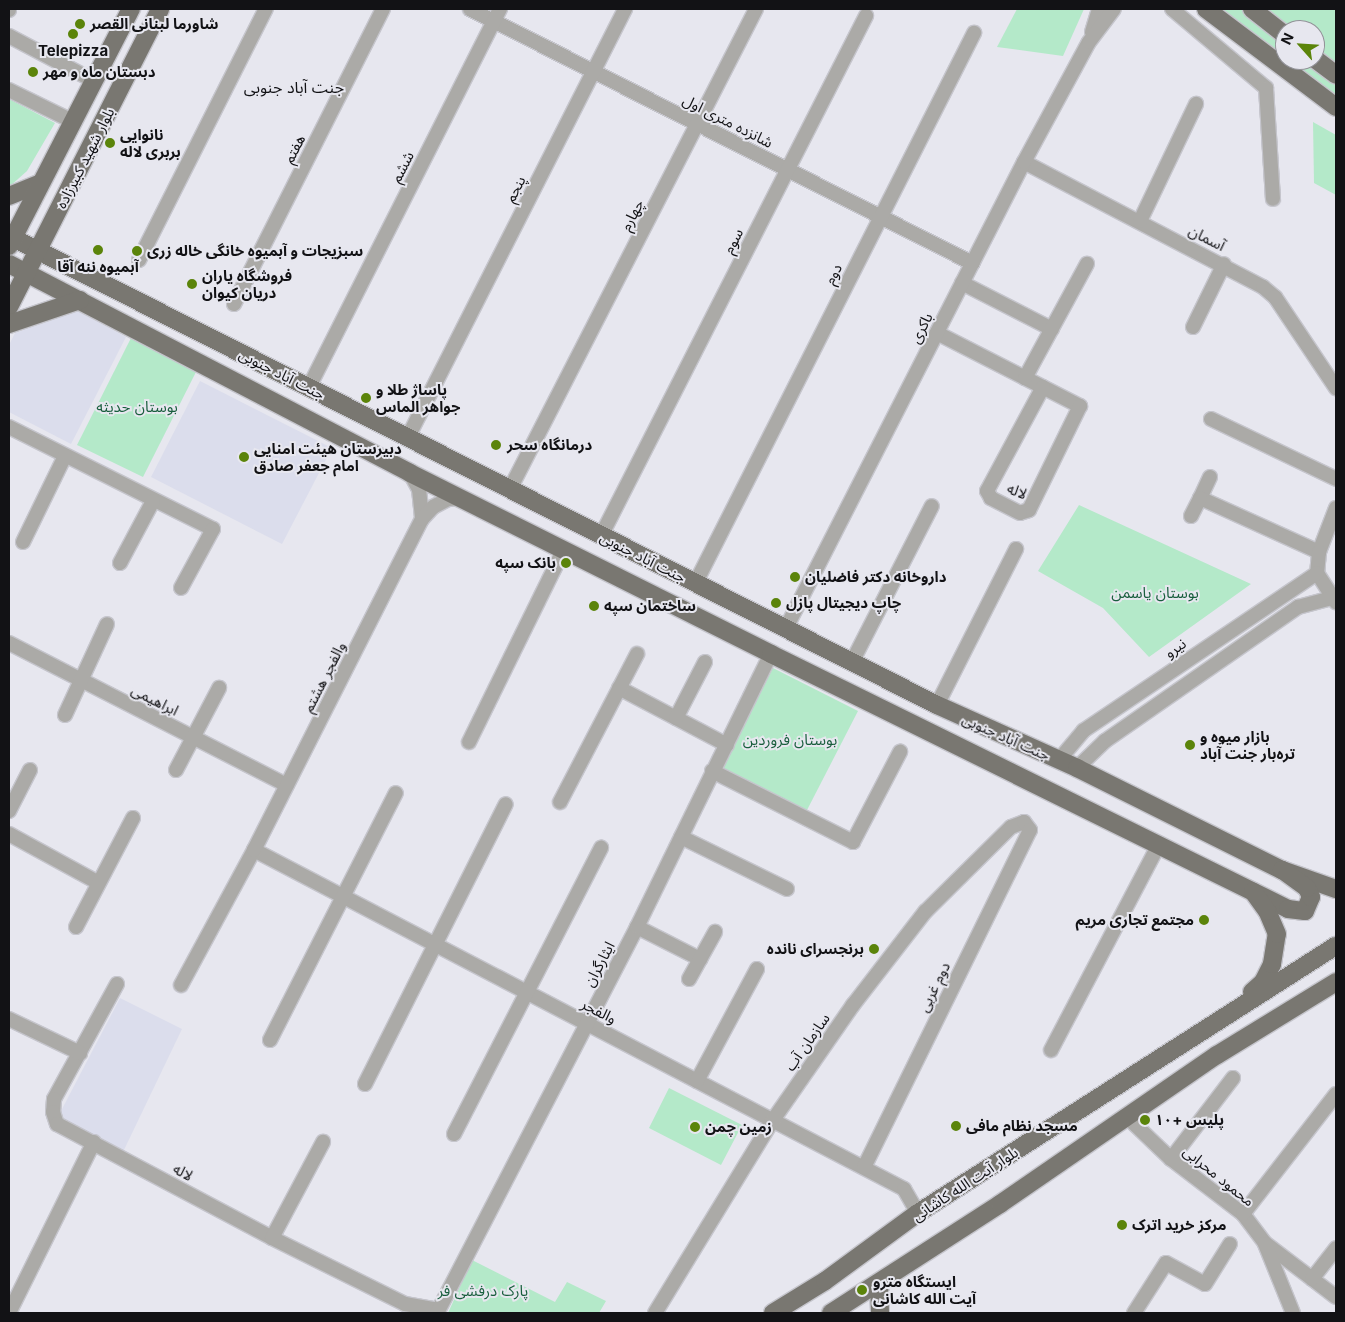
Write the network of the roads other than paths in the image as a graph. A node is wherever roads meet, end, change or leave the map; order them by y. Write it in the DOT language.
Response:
graph roads {
  1 [pos="131,9"];
  2 [pos="160,9"];
  3 [pos="266,9"];
  4 [pos="383,9"];
  5 [pos="470,9"];
  6 [pos="625,9"];
  7 [pos="756,9"];
  8 [pos="1099,9"];
  9 [pos="1114,9"];
  10 [pos="1172,9"];
  11 [pos="1206,9"];
  12 [pos="1252,9"];
  13 [pos="497,15"];
  14 [pos="866,16"];
  15 [pos="1275,27"];
  16 [pos="974,33"];
  17 [pos="9,36"];
  18 [pos="1089,42"];
  19 [pos="1325,67"];
  20 [pos="594,71"];
  21 [pos="1336,75"];
  22 [pos="94,81"];
  23 [pos="9,90"];
  24 [pos="1196,104"];
  25 [pos="1336,108"];
  26 [pos="72,121"];
  27 [pos="697,124"];
  28 [pos="1024,162"];
  29 [pos="788,170"];
  30 [pos="38,184"];
  31 [pos="9,196"];
  32 [pos="1273,199"];
  33 [pos="881,217"];
  34 [pos="1140,221"];
  35 [pos="10,240"];
  36 [pos="38,250"];
  37 [pos="139,260"];
  38 [pos="972,263"];
  39 [pos="9,264"];
  40 [pos="1087,264"];
  41 [pos="1224,264"];
  42 [pos="27,273"];
  43 [pos="962,283"];
  44 [pos="80,300"];
  45 [pos="234,304"];
  46 [pos="9,307"];
  47 [pos="9,324"];
  48 [pos="1193,326"];
  49 [pos="1052,329"];
  50 [pos="937,333"];
  51 [pos="1025,378"];
  52 [pos="309,387"];
  53 [pos="1043,387"];
  54 [pos="1336,388"];
  55 [pos="1211,419"];
  56 [pos="9,427"];
  57 [pos="408,438"];
  58 [pos="65,456"];
  59 [pos="410,473"];
  60 [pos="1210,477"];
  61 [pos="1336,479"];
  62 [pos="510,489"];
  63 [pos="461,498"];
  64 [pos="1200,498"];
  65 [pos="153,501"];
  66 [pos="932,506"];
  67 [pos="1336,508"];
  68 [pos="1191,516"];
  69 [pos="422,519"];
  70 [pos="601,536"];
  71 [pos="23,542"];
  72 [pos="1016,549"];
  73 [pos="564,550"];
  74 [pos="1319,552"];
  75 [pos="120,563"];
  76 [pos="1317,572"];
  77 [pos="695,584"];
  78 [pos="181,588"];
  79 [pos="1334,600"];
  80 [pos="107,624"];
  81 [pos="785,630"];
  82 [pos="9,643"];
  83 [pos="1200,650"];
  84 [pos="637,654"];
  85 [pos="771,654"];
  86 [pos="705,662"];
  87 [pos="852,662"];
  88 [pos="1212,665"];
  89 [pos="81,680"];
  90 [pos="219,688"];
  91 [pos="619,688"];
  92 [pos="937,706"];
  93 [pos="65,716"];
  94 [pos="676,718"];
  95 [pos="193,737"];
  96 [pos="469,742"];
  97 [pos="727,745"];
  98 [pos="900,752"];
  99 [pos="1059,760"];
  100 [pos="1077,768"];
  101 [pos="30,770"];
  102 [pos="176,770"];
  103 [pos="712,771"];
  104 [pos="287,785"];
  105 [pos="396,793"];
  106 [pos="560,802"];
  107 [pos="506,804"];
  108 [pos="9,812"];
  109 [pos="133,818"];
  110 [pos="1024,822"];
  111 [pos="9,834"];
  112 [pos="681,837"];
  113 [pos="1159,844"];
  114 [pos="601,848"];
  115 [pos="254,850"];
  116 [pos="1282,870"];
  117 [pos="99,883"];
  118 [pos="1250,888"];
  119 [pos="787,889"];
  120 [pos="1336,889"];
  121 [pos="343,897"];
  122 [pos="637,927"];
  123 [pos="76,928"];
  124 [pos="715,932"];
  125 [pos="437,945"];
  126 [pos="1336,946"];
  127 [pos="700,959"];
  128 [pos="757,969"];
  129 [pos="689,979"];
  130 [pos="1336,982"];
  131 [pos="117,984"];
  132 [pos="181,985"];
  133 [pos="526,992"];
  134 [pos="9,1019"];
  135 [pos="586,1023"];
  136 [pos="1212,1024"];
  137 [pos="270,1040"];
  138 [pos="1051,1050"];
  139 [pos="80,1053"];
  140 [pos="1233,1078"];
  141 [pos="697,1081"];
  142 [pos="365,1084"];
  143 [pos="1336,1094"];
  144 [pos="1127,1118"];
  145 [pos="773,1120"];
  146 [pos="454,1134"];
  147 [pos="94,1142"];
  148 [pos="323,1142"];
  149 [pos="1171,1159"];
  150 [pos="864,1167"];
  151 [pos="918,1213"];
  152 [pos="1243,1214"];
  153 [pos="272,1238"];
  154 [pos="1265,1243"];
  155 [pos="1230,1244"];
  156 [pos="1336,1248"];
  157 [pos="1312,1279"];
  158 [pos="879,1283"];
  159 [pos="1336,1297"];
  160 [pos="438,1311"];
  161 [pos="9,1313"];
  162 [pos="655,1313"];
  163 [pos="773,1313"];
  164 [pos="831,1313"];
  165 [pos="880,1313"];
  166 [pos="1134,1313"];
  167 [pos="1292,1313"];
  1 -- 22 [label="main road, بلوار شهید کبیرزاده"];
  2 -- 36 [label="main road, بلوار شهید کبیرزاده"];
  3 -- 37 [label="street"];
  4 -- 45 [label="street, هفتم"];
  5 -- 13 [label="street, شانزده متری اول"];
  6 -- 20 [label="street, پنجم"];
  7 -- 27 [label="street, چهارم"];
  8 -- 18 [label="street, باکری"];
  9 -- 18 [label="street, باکری"];
  10 -- 32 [label="street"];
  11 -- 25 [label="main road"];
  12 -- 15 [label="main road"];
  13 -- 20 [label="street, شانزده متری اول"];
  13 -- 52 [label="street, ششم"];
  14 -- 29 [label="street, سوم"];
  16 -- 33 [label="street, دوم"];
  17 -- 22 [label="street"];
  18 -- 28 [label="street, باکری"];
  19 -- 21 [label="main road"];
  20 -- 27 [label="street, شانزده متری اول"];
  20 -- 57 [label="street, پنجم"];
  22 -- 26 [label="main road, بلوار شهید کبیرزاده"];
  23 -- 26 [label="street"];
  24 -- 34 [label="street"];
  26 -- 30 [label="main road, بلوار شهید کبیرزاده"];
  27 -- 29 [label="street, شانزده متری اول"];
  27 -- 62 [label="street, چهارم"];
  28 -- 34 [label="street, آسمان"];
  28 -- 38 [label="street, باکری"];
  29 -- 33 [label="street, شانزده متری اول"];
  29 -- 70 [label="street, سوم"];
  30 -- 31 [label="main road"];
  30 -- 35 [label="main road, بلوار شهید کبیرزاده"];
  33 -- 38 [label="street, شانزده متری اول"];
  33 -- 77 [label="street, دوم"];
  34 -- 41 [label="street, آسمان"];
  35 -- 36 [label="main road, جنت آباد جنوبی"];
  36 -- 42 [label="main road, بلوار شهید کبیرزاده"];
  36 -- 52 [label="main road, جنت آباد جنوبی"];
  38 -- 43 [label="street, باکری"];
  39 -- 42 [label="main road, جنت آباد جنوبی"];
  40 -- 49 [label="street"];
  41 -- 48 [label="street"];
  41 -- 54 [label="street, آسمان"];
  42 -- 44 [label="main road, جنت آباد جنوبی"];
  42 -- 46 [label="main road, بلوار شهید کبیرزاده"];
  43 -- 49 [label="street"];
  43 -- 50 [label="street, باکری"];
  44 -- 47 [label="main road"];
  44 -- 59 [label="main road, جنت آباد جنوبی"];
  49 -- 51 [label="street"];
  50 -- 51 [label="street, لاله"];
  50 -- 81 [label="street, باکری"];
  51 -- 53 [label="street, لاله"];
  52 -- 57 [label="main road, جنت آباد جنوبی"];
  53 -- 53 [label="street, لاله"];
  55 -- 61 [label="street"];
  56 -- 58 [label="street"];
  57 -- 62 [label="main road, جنت آباد جنوبی"];
  58 -- 65 [label="street"];
  58 -- 71 [label="street"];
  59 -- 63 [label="main road, جنت آباد جنوبی"];
  59 -- 69 [label="street"];
  60 -- 64 [label="street"];
  62 -- 70 [label="main road, جنت آباد جنوبی"];
  63 -- 69 [label="street"];
  63 -- 73 [label="main road, جنت آباد جنوبی"];
  64 -- 68 [label="street"];
  64 -- 74 [label="street"];
  65 -- 75 [label="street"];
  65 -- 78 [label="street"];
  66 -- 87 [label="street"];
  67 -- 74 [label="street"];
  69 -- 104 [label="street, والفجر هشتم"];
  70 -- 77 [label="main road, جنت آباد جنوبی"];
  72 -- 92 [label="street"];
  73 -- 85 [label="main road, جنت آباد جنوبی"];
  73 -- 96 [label="street"];
  74 -- 76 [label="street"];
  76 -- 79 [label="street"];
  76 -- 83 [label="street, نیرو"];
  77 -- 81 [label="main road, جنت آباد جنوبی"];
  79 -- 88 [label="street"];
  80 -- 89 [label="street"];
  81 -- 87 [label="main road, جنت آباد جنوبی"];
  82 -- 89 [label="street, ابراهیمی"];
  83 -- 88 [label="street"];
  83 -- 99 [label="street, نیرو"];
  84 -- 91 [label="street"];
  85 -- 97 [label="street, ایثارگران"];
  85 -- 113 [label="main road, جنت آباد جنوبی"];
  86 -- 94 [label="street"];
  87 -- 92 [label="main road, جنت آباد جنوبی"];
  88 -- 100 [label="street"];
  89 -- 93 [label="street"];
  89 -- 95 [label="street, ابراهیمی"];
  90 -- 95 [label="street"];
  91 -- 94 [label="street"];
  91 -- 106 [label="street"];
  92 -- 99 [label="main road, جنت آباد جنوبی"];
  94 -- 97 [label="street"];
  95 -- 102 [label="street"];
  95 -- 104 [label="street, ابراهیمی"];
  97 -- 103 [label="street, ایثارگران"];
  98 -- 103 [label="street"];
  99 -- 100 [label="main road, جنت آباد جنوبی"];
  100 -- 116 [label="main road, جنت آباد جنوبی"];
  101 -- 108 [label="street"];
  103 -- 112 [label="street, ایثارگران"];
  104 -- 115 [label="street, والفجر هشتم"];
  105 -- 121 [label="street"];
  107 -- 125 [label="street"];
  109 -- 117 [label="street"];
  110 -- 145 [label="street, سازمان آب"];
  110 -- 150 [label="street, دوم غربی"];
  111 -- 117 [label="street"];
  112 -- 119 [label="street"];
  112 -- 122 [label="street, ایثارگران"];
  113 -- 118 [label="main road, جنت آباد جنوبی"];
  113 -- 138 [label="street"];
  114 -- 133 [label="street"];
  115 -- 121 [label="street, والفجر"];
  115 -- 132 [label="street"];
  116 -- 118 [label="main road, جنت آباد جنوبی"];
  116 -- 120 [label="main road"];
  117 -- 123 [label="street"];
  118 -- 136 [label="main road"];
  121 -- 125 [label="street, والفجر"];
  121 -- 137 [label="street"];
  122 -- 127 [label="street"];
  122 -- 135 [label="street, ایثارگران"];
  124 -- 127 [label="street"];
  125 -- 133 [label="street, والفجر"];
  125 -- 142 [label="street"];
  126 -- 136 [label="main road, بلوار آیت الله کاشانی"];
  127 -- 129 [label="street"];
  128 -- 141 [label="street"];
  130 -- 144 [label="main road"];
  131 -- 139 [label="street, لاله"];
  133 -- 135 [label="street, والفجر"];
  133 -- 146 [label="street"];
  134 -- 139 [label="street"];
  135 -- 141 [label="street, والفجر"];
  135 -- 160 [label="street, ایثارگران"];
  136 -- 151 [label="main road, بلوار آیت الله کاشانی"];
  139 -- 147 [label="street, لاله"];
  140 -- 149 [label="street"];
  141 -- 145 [label="street, والفجر"];
  143 -- 152 [label="street"];
  144 -- 149 [label="street, محمود محرابی"];
  144 -- 158 [label="main road"];
  145 -- 150 [label="street, والفجر"];
  145 -- 162 [label="street, سازمان آب"];
  147 -- 153 [label="street, لاله"];
  147 -- 161 [label="street"];
  148 -- 153 [label="street"];
  149 -- 152 [label="street, محمود محرابی"];
  150 -- 151 [label="street, والفجر"];
  151 -- 163 [label="main road, بلوار آیت الله کاشانی"];
  152 -- 154 [label="street, محمود محرابی"];
  153 -- 160 [label="street, لاله"];
  154 -- 157 [label="street, محمود محرابی"];
  154 -- 167 [label="street"];
  155 -- 166 [label="street"];
  156 -- 157 [label="street"];
  157 -- 159 [label="street, محمود محرابی"];
  158 -- 164 [label="main road"];
  158 -- 165 [label="main road"];
}
